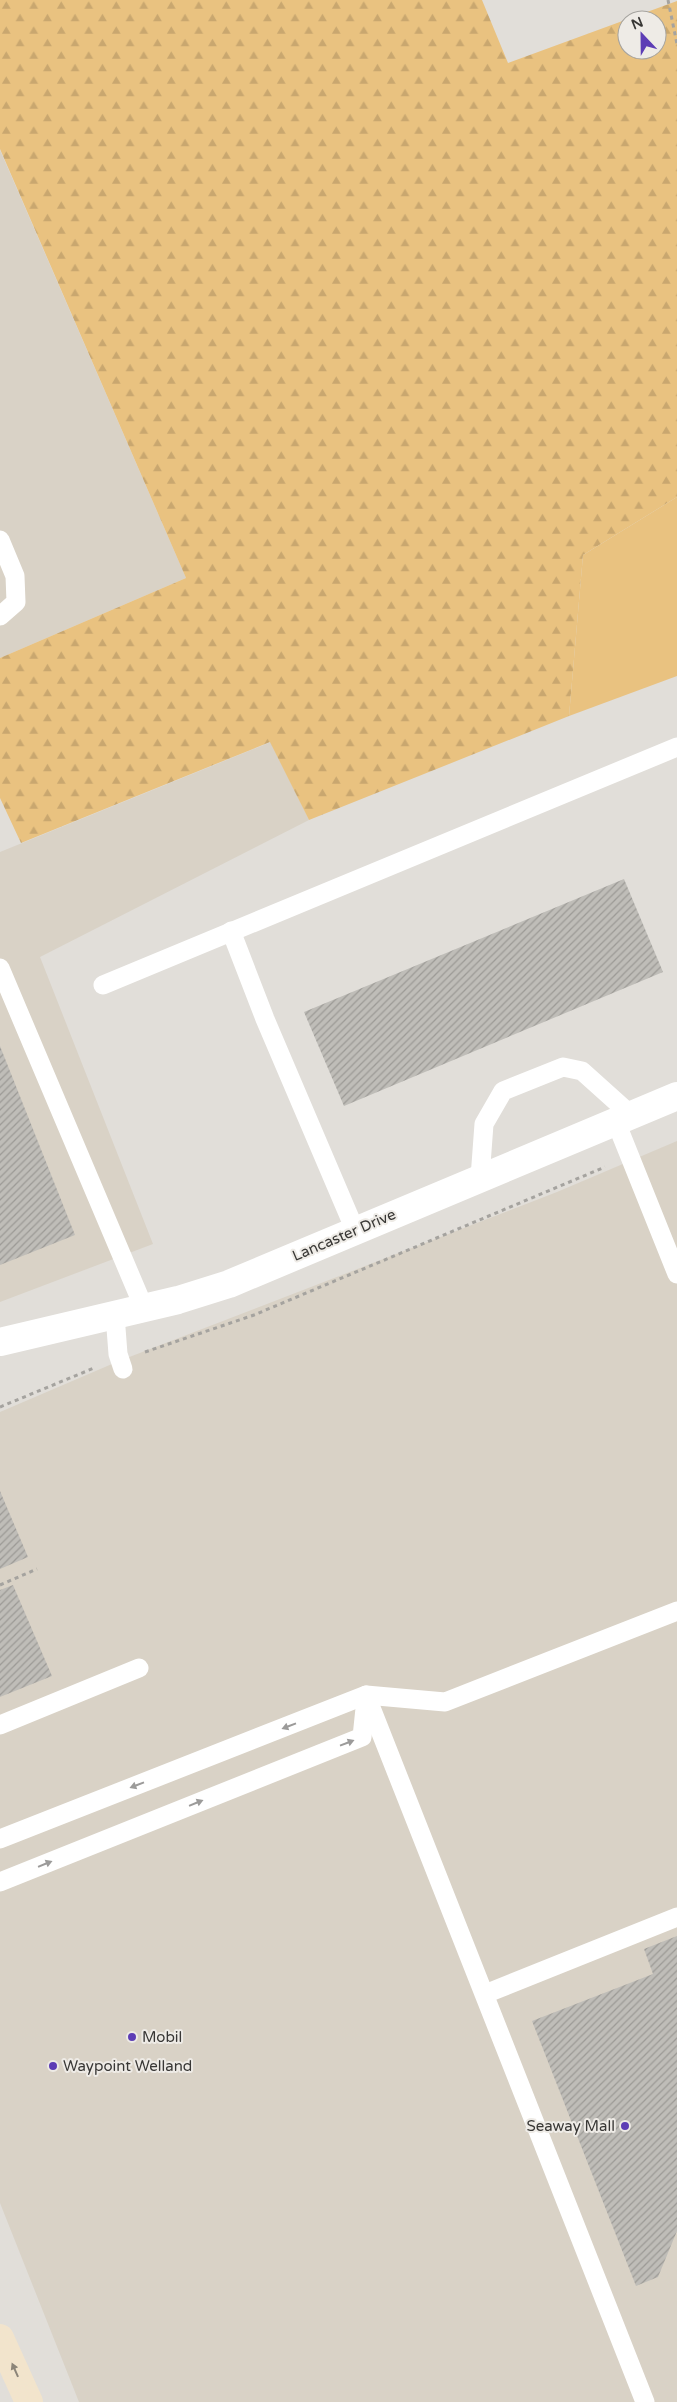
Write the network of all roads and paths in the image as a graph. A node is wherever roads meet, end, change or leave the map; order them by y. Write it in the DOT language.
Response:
graph roads {
  1 [pos="668,0"];
  2 [pos="677,44"];
  3 [pos="0,540"];
  4 [pos="0,616"];
  5 [pos="677,747"];
  6 [pos="231,931"];
  7 [pos="0,968"];
  8 [pos="103,985"];
  9 [pos="677,1096"];
  10 [pos="623,1119"];
  11 [pos="629,1157"];
  12 [pos="480,1178"];
  13 [pos="355,1230"];
  14 [pos="677,1274"];
  15 [pos="144,1308"];
  16 [pos="115,1315"];
  17 [pos="0,1342"];
  18 [pos="121,1365"];
  19 [pos="0,1407"];
  20 [pos="37,1569"];
  21 [pos="0,1585"];
  22 [pos="677,1611"];
  23 [pos="139,1668"];
  24 [pos="366,1695"];
  25 [pos="0,1725"];
  26 [pos="0,1839"];
  27 [pos="0,1882"];
  28 [pos="677,1917"];
  29 [pos="485,1994"];
  30 [pos="0,2338"];
  31 [pos="29,2402"];
  32 [pos="645,2402"];
  1 -- 2 [label="path"];
  3 -- 4 [label="lane"];
  5 -- 6 [label="lane"];
  6 -- 8 [label="lane"];
  6 -- 13 [label="lane"];
  7 -- 15 [label="lane"];
  9 -- 10 [label="street, Lancaster Drive"];
  10 -- 11 [label="lane"];
  10 -- 12 [label="street, Lancaster Drive"];
  10 -- 12 [label="lane"];
  11 -- 14 [label="lane"];
  11 -- 18 [label="path"];
  12 -- 13 [label="street, Lancaster Drive"];
  13 -- 15 [label="street, Lancaster Drive"];
  15 -- 16 [label="street, Lancaster Drive"];
  16 -- 17 [label="street, Lancaster Drive"];
  16 -- 18 [label="lane"];
  18 -- 19 [label="path"];
  20 -- 21 [label="path"];
  22 -- 24 [label="lane"];
  23 -- 25 [label="lane"];
  24 -- 26 [label="lane, one-way"];
  27 -- 24 [label="lane, one-way"];
  24 -- 29 [label="lane"];
  28 -- 29 [label="lane"];
  29 -- 32 [label="lane"];
  31 -- 30 [label="main road, one-way"];
}
